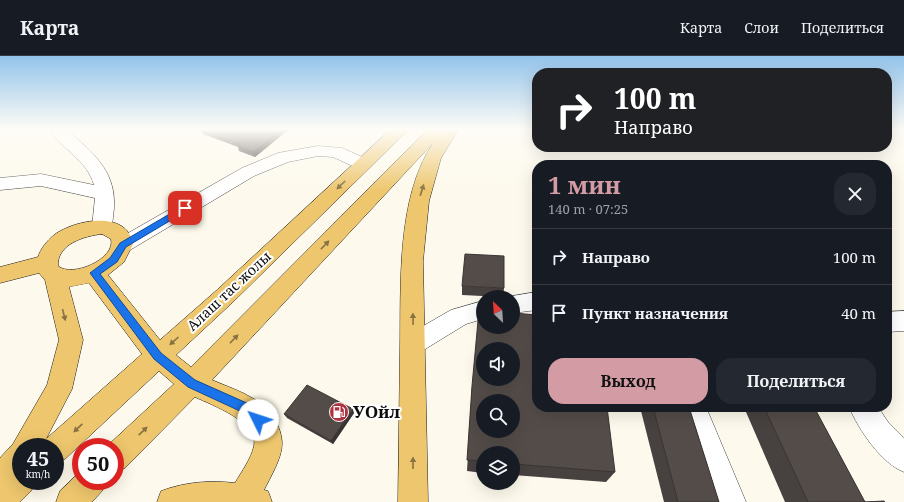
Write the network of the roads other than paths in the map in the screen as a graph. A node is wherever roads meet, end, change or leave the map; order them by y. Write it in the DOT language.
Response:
graph roads {
  1 [pos="79,151"];
  2 [pos="377,151"];
  3 [pos="416,151"];
  4 [pos="437,151"];
  5 [pos="363,164"];
  6 [pos="0,184"];
  7 [pos="104,194"];
  8 [pos="102,227"];
  9 [pos="123,245"];
  10 [pos="50,270"];
  11 [pos="94,273"];
  12 [pos="0,275"];
  13 [pos="532,302"];
  14 [pos="520,303"];
  15 [pos="476,312"];
  16 [pos="904,321"];
  17 [pos="892,322"];
  18 [pos="413,344"];
  19 [pos="158,356"];
  20 [pos="192,383"];
  21 [pos="695,412"];
  22 [pos="865,412"];
  23 [pos="31,438"];
  24 [pos="64,441"];
  25 [pos="124,449"];
  26 [pos="904,458"];
  27 [pos="12,466"];
  28 [pos="0,481"];
  29 [pos="12,490"];
  30 [pos="83,490"];
  31 [pos="250,500"];
  32 [pos="0,501"];
  33 [pos="71,502"];
  34 [pos="172,502"];
  35 [pos="413,502"];
  36 [pos="731,502"];
  1 -- 7 [label="lane"];
  2 -- 5 [label="main road, Алаш тас жолы"];
  20 -- 3 [label="main road, one-way"];
  18 -- 4 [label="main road, one-way"];
  5 -- 9 [label="lane"];
  5 -- 19 [label="main road, Алаш тас жолы, one-way"];
  6 -- 7 [label="lane"];
  7 -- 8 [label="lane"];
  8 -- 9 [label="main road"];
  8 -- 10 [label="main road"];
  9 -- 11 [label="main road"];
  10 -- 11 [label="main road"];
  10 -- 12 [label="main road"];
  10 -- 23 [label="main road, one-way"];
  11 -- 19 [label="main road"];
  13 -- 14 [label="lane"];
  15 -- 18 [label="lane"];
  16 -- 17 [label="lane"];
  35 -- 18 [label="main road, one-way"];
  19 -- 20 [label="main road"];
  19 -- 24 [label="main road, Алаш тас жолы, one-way"];
  25 -- 20 [label="main road, one-way"];
  20 -- 31 [label="main road"];
  21 -- 36 [label="lane"];
  22 -- 26 [label="lane"];
  27 -- 28 [label="main road"];
  29 -- 32 [label="main road"];
  30 -- 33 [label="main road"];
  31 -- 34 [label="main road"];
}
